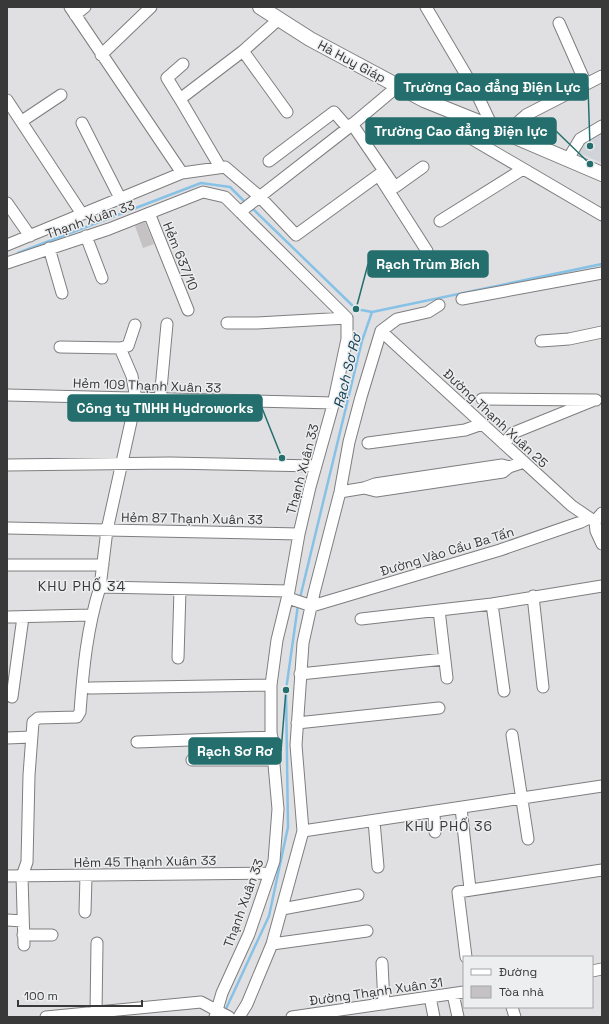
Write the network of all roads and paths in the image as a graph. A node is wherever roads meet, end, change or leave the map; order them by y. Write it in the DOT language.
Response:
graph roads {
  1 [pos="86,7"];
  2 [pos="151,7"];
  3 [pos="260,7"];
  4 [pos="426,7"];
  5 [pos="72,11"];
  6 [pos="279,19"];
  7 [pos="559,23"];
  8 [pos="243,51"];
  9 [pos="101,55"];
  10 [pos="183,64"];
  11 [pos="602,76"];
  12 [pos="586,84"];
  13 [pos="398,86"];
  14 [pos="61,95"];
  15 [pos="180,99"];
  16 [pos="7,100"];
  17 [pos="287,112"];
  18 [pos="460,116"];
  19 [pos="22,121"];
  20 [pos="82,123"];
  21 [pos="350,126"];
  22 [pos="602,126"];
  23 [pos="493,128"];
  24 [pos="506,133"];
  25 [pos="568,159"];
  26 [pos="269,161"];
  27 [pos="220,167"];
  28 [pos="423,167"];
  29 [pos="523,169"];
  30 [pos="182,173"];
  31 [pos="381,173"];
  32 [pos="602,174"];
  33 [pos="260,197"];
  34 [pos="120,198"];
  35 [pos="7,203"];
  36 [pos="240,212"];
  37 [pos="148,213"];
  38 [pos="82,214"];
  39 [pos="602,216"];
  40 [pos="440,221"];
  41 [pos="51,227"];
  42 [pos="30,236"];
  43 [pos="86,236"];
  44 [pos="7,245"];
  45 [pos="53,247"];
  46 [pos="427,251"];
  47 [pos="7,263"];
  48 [pos="602,273"];
  49 [pos="102,278"];
  50 [pos="62,293"];
  51 [pos="462,299"];
  52 [pos="439,305"];
  53 [pos="188,310"];
  54 [pos="347,318"];
  55 [pos="227,323"];
  56 [pos="167,324"];
  57 [pos="135,325"];
  58 [pos="381,331"];
  59 [pos="602,332"];
  60 [pos="541,341"];
  61 [pos="60,347"];
  62 [pos="120,348"];
  63 [pos="7,395"];
  64 [pos="136,399"];
  65 [pos="482,399"];
  66 [pos="599,399"];
  67 [pos="160,400"];
  68 [pos="334,403"];
  69 [pos="482,424"];
  70 [pos="368,443"];
  71 [pos="504,444"];
  72 [pos="524,462"];
  73 [pos="121,463"];
  74 [pos="7,465"];
  75 [pos="316,466"];
  76 [pos="340,492"];
  77 [pos="595,517"];
  78 [pos="7,528"];
  79 [pos="107,530"];
  80 [pos="299,534"];
  81 [pos="602,544"];
  82 [pos="7,564"];
  83 [pos="103,565"];
  84 [pos="602,586"];
  85 [pos="100,588"];
  86 [pos="180,589"];
  87 [pos="288,594"];
  88 [pos="533,596"];
  89 [pos="492,604"];
  90 [pos="312,606"];
  91 [pos="439,610"];
  92 [pos="91,615"];
  93 [pos="7,617"];
  94 [pos="23,617"];
  95 [pos="361,619"];
  96 [pos="178,658"];
  97 [pos="444,659"];
  98 [pos="300,674"];
  99 [pos="447,678"];
  100 [pos="271,685"];
  101 [pos="90,688"];
  102 [pos="543,688"];
  103 [pos="504,691"];
  104 [pos="12,697"];
  105 [pos="439,708"];
  106 [pos="297,723"];
  107 [pos="512,735"];
  108 [pos="31,737"];
  109 [pos="272,737"];
  110 [pos="7,738"];
  111 [pos="137,742"];
  112 [pos="192,760"];
  113 [pos="274,760"];
  114 [pos="602,786"];
  115 [pos="522,799"];
  116 [pos="461,808"];
  117 [pos="434,813"];
  118 [pos="374,821"];
  119 [pos="303,831"];
  120 [pos="435,832"];
  121 [pos="528,839"];
  122 [pos="378,867"];
  123 [pos="602,870"];
  124 [pos="270,872"];
  125 [pos="7,876"];
  126 [pos="22,876"];
  127 [pos="86,876"];
  128 [pos="470,889"];
  129 [pos="358,895"];
  130 [pos="282,909"];
  131 [pos="85,912"];
  132 [pos="7,920"];
  133 [pos="23,921"];
  134 [pos="367,931"];
  135 [pos="52,935"];
  136 [pos="97,943"];
  137 [pos="272,944"];
  138 [pos="466,956"];
  139 [pos="382,963"];
  140 [pos="459,993"];
  141 [pos="430,997"];
  142 [pos="384,1004"];
  143 [pos="217,1012"];
  144 [pos="360,1012"];
  145 [pos="96,1013"];
  146 [pos="317,1015"];
  147 [pos="46,1017"];
  148 [pos="229,1017"];
  149 [pos="239,1017"];
  150 [pos="292,1017"];
  151 [pos="434,1017"];
  152 [pos="458,1017"];
  1 -- 5 [label="street"];
  2 -- 9 [label="street"];
  3 -- 6 [label="main road, Hà Huy Giáp"];
  4 -- 23 [label="street"];
  5 -- 9 [label="street"];
  6 -- 8 [label="street"];
  6 -- 13 [label="main road, Hà Huy Giáp"];
  7 -- 12 [label="street"];
  8 -- 15 [label="street"];
  8 -- 17 [label="street"];
  9 -- 30 [label="street"];
  10 -- 15 [label="street"];
  11 -- 12 [label="street"];
  12 -- 24 [label="street"];
  13 -- 18 [label="main road, Hà Huy Giáp"];
  13 -- 21 [label="street"];
  14 -- 19 [label="street"];
  15 -- 27 [label="street"];
  16 -- 19 [label="street"];
  18 -- 23 [label="main road, Hà Huy Giáp"];
  18 -- 29 [label="street"];
  19 -- 38 [label="street"];
  20 -- 34 [label="street"];
  21 -- 26 [label="street"];
  21 -- 31 [label="street"];
  21 -- 33 [label="street"];
  22 -- 25 [label="street"];
  23 -- 24 [label="main road, Hà Huy Giáp"];
  24 -- 25 [label="main road, Hà Huy Giáp"];
  25 -- 32 [label="main road, Hà Huy Giáp"];
  27 -- 30 [label="street"];
  27 -- 33 [label="street"];
  28 -- 31 [label="street"];
  29 -- 39 [label="street"];
  29 -- 40 [label="street"];
  30 -- 34 [label="street"];
  31 -- 33 [label="street"];
  31 -- 46 [label="street"];
  33 -- 36 [label="street"];
  34 -- 38 [label="street"];
  35 -- 42 [label="street"];
  36 -- 37 [label="street, Thạnh Xuân 33"];
  36 -- 54 [label="street, Thạnh Xuân 33"];
  37 -- 43 [label="street, Thạnh Xuân 33"];
  37 -- 53 [label="street, Hẻm 637/10"];
  38 -- 41 [label="street"];
  41 -- 42 [label="street"];
  41 -- 45 [label="street"];
  42 -- 44 [label="street"];
  43 -- 45 [label="street, Thạnh Xuân 33"];
  43 -- 49 [label="street"];
  45 -- 47 [label="street, Thạnh Xuân 33"];
  45 -- 50 [label="street"];
  48 -- 51 [label="street"];
  52 -- 58 [label="street"];
  54 -- 55 [label="street"];
  54 -- 68 [label="street, Thạnh Xuân 33"];
  56 -- 67 [label="street"];
  57 -- 62 [label="street"];
  58 -- 69 [label="street, Đường Thạnh Xuân 25"];
  58 -- 76 [label="street"];
  59 -- 60 [label="street"];
  61 -- 62 [label="street"];
  62 -- 64 [label="street"];
  63 -- 64 [label="street, Hẻm 109 Thạnh Xuân 33"];
  64 -- 67 [label="street, Hẻm 109 Thạnh Xuân 33"];
  64 -- 73 [label="street"];
  65 -- 66 [label="street"];
  66 -- 71 [label="street"];
  67 -- 68 [label="street, Hẻm 109 Thạnh Xuân 33"];
  68 -- 75 [label="street, Thạnh Xuân 33"];
  69 -- 70 [label="street"];
  69 -- 71 [label="street, Đường Thạnh Xuân 25"];
  71 -- 72 [label="street, Đường Thạnh Xuân 25"];
  72 -- 76 [label="street"];
  72 -- 77 [label="street, Đường Thạnh Xuân 25"];
  73 -- 74 [label="street"];
  73 -- 75 [label="street"];
  73 -- 79 [label="street"];
  75 -- 80 [label="street, Thạnh Xuân 33"];
  76 -- 90 [label="street"];
  77 -- 81 [label="street"];
  77 -- 90 [label="street, Đường Vào Cầu Ba Tấn"];
  78 -- 79 [label="street, Hẻm 87 Thạnh Xuân 33"];
  79 -- 80 [label="street, Hẻm 87 Thạnh Xuân 33"];
  79 -- 83 [label="street"];
  80 -- 87 [label="street, Thạnh Xuân 33"];
  82 -- 83 [label="street"];
  83 -- 85 [label="street"];
  84 -- 88 [label="street"];
  85 -- 86 [label="street"];
  85 -- 92 [label="street"];
  86 -- 87 [label="street"];
  86 -- 96 [label="street"];
  87 -- 90 [label="street"];
  87 -- 100 [label="street, Thạnh Xuân 33"];
  88 -- 89 [label="street"];
  88 -- 102 [label="street"];
  89 -- 91 [label="street"];
  89 -- 103 [label="street"];
  90 -- 98 [label="street"];
  91 -- 95 [label="street"];
  91 -- 97 [label="street"];
  92 -- 94 [label="street"];
  92 -- 108 [label="street"];
  93 -- 94 [label="street"];
  94 -- 104 [label="street"];
  97 -- 98 [label="street"];
  97 -- 99 [label="street"];
  98 -- 106 [label="street"];
  100 -- 101 [label="street"];
  100 -- 109 [label="street, Thạnh Xuân 33"];
  105 -- 106 [label="street"];
  106 -- 119 [label="street"];
  107 -- 115 [label="street"];
  108 -- 110 [label="street"];
  108 -- 126 [label="street"];
  109 -- 111 [label="street"];
  109 -- 113 [label="street, Thạnh Xuân 33"];
  112 -- 113 [label="street"];
  113 -- 124 [label="street, Thạnh Xuân 33"];
  114 -- 115 [label="street"];
  115 -- 116 [label="street"];
  115 -- 121 [label="street"];
  116 -- 117 [label="street"];
  116 -- 128 [label="street"];
  117 -- 118 [label="street"];
  117 -- 120 [label="street"];
  118 -- 119 [label="street"];
  118 -- 122 [label="street"];
  119 -- 130 [label="street"];
  123 -- 128 [label="street"];
  124 -- 127 [label="street, Hẻm 45 Thạnh Xuân 33"];
  124 -- 143 [label="street, Thạnh Xuân 33"];
  125 -- 126 [label="street, Hẻm 45 Thạnh Xuân 33"];
  126 -- 127 [label="street, Hẻm 45 Thạnh Xuân 33"];
  126 -- 133 [label="street"];
  127 -- 131 [label="street"];
  128 -- 138 [label="street"];
  129 -- 130 [label="street"];
  130 -- 137 [label="street"];
  132 -- 133 [label="street"];
  133 -- 135 [label="street"];
  134 -- 137 [label="street"];
  136 -- 145 [label="street"];
  137 -- 149 [label="street"];
  139 -- 142 [label="street"];
  140 -- 141 [label="street, Đường Thạnh Xuân 31"];
  140 -- 152 [label="street"];
  141 -- 142 [label="street, Đường Thạnh Xuân 31"];
  141 -- 151 [label="street"];
  142 -- 144 [label="street, Đường Thạnh Xuân 31"];
  143 -- 145 [label="street"];
  143 -- 148 [label="street"];
  144 -- 146 [label="street, Đường Thạnh Xuân 31"];
  145 -- 147 [label="street"];
  146 -- 150 [label="street, Đường Thạnh Xuân 31"];
}
